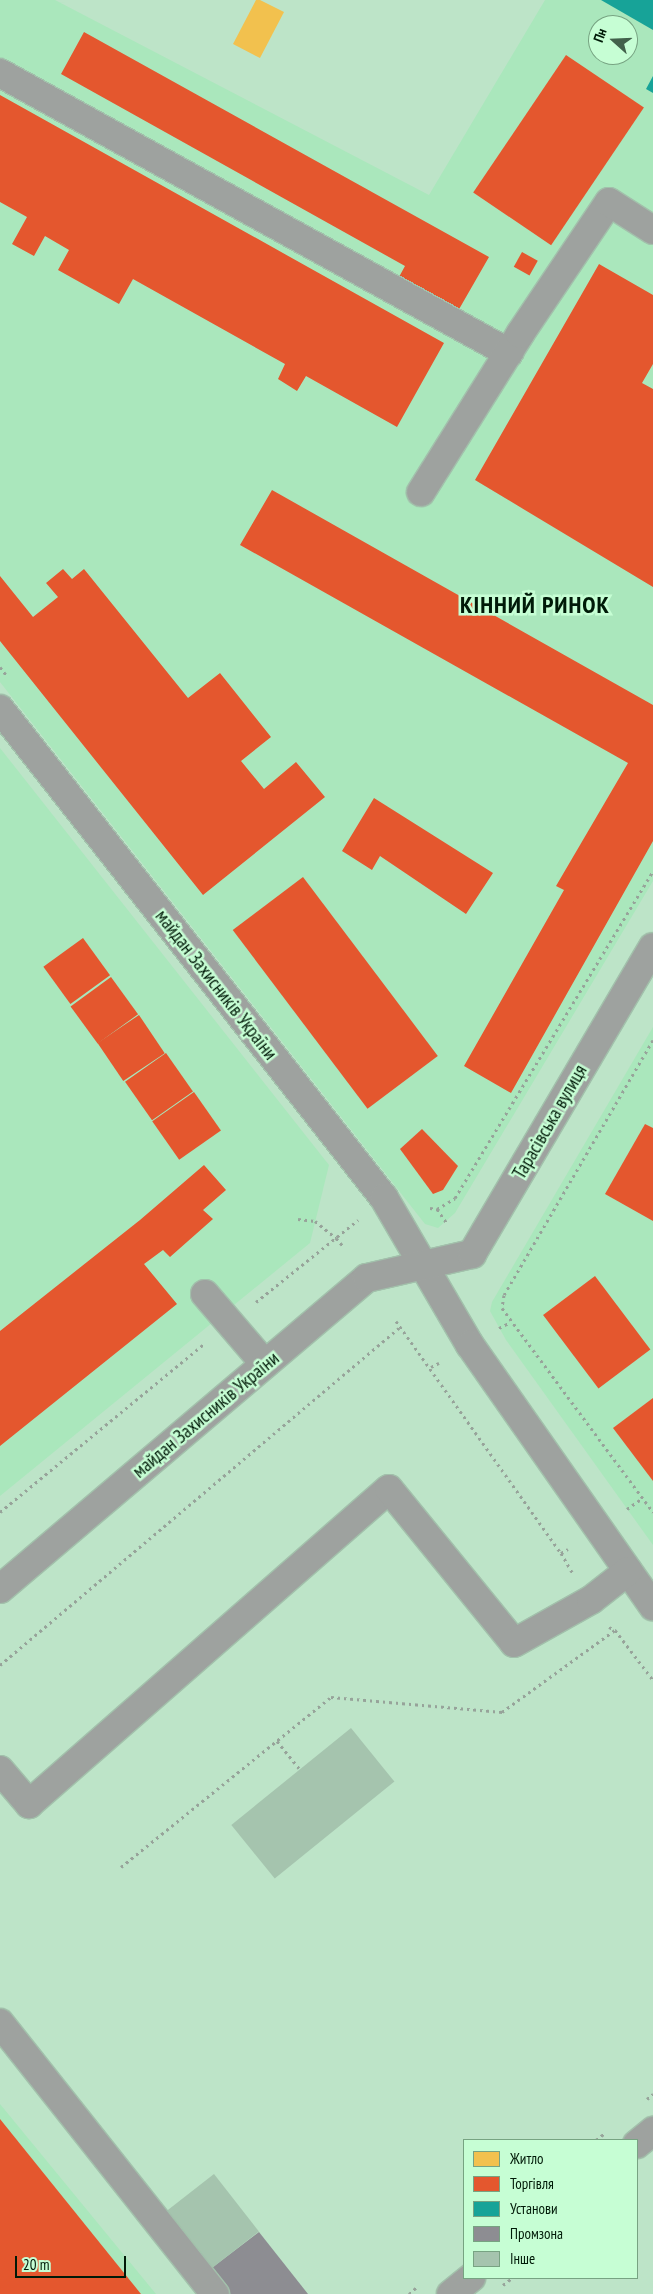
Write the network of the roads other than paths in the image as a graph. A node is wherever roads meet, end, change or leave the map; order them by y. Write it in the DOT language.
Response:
graph roads {
  1 [pos="0,73"];
  2 [pos="653,230"];
  3 [pos="509,354"];
  4 [pos="421,492"];
  5 [pos="0,710"];
  6 [pos="653,947"];
  7 [pos="424,1266"];
  8 [pos="205,1294"];
  9 [pos="266,1364"];
  10 [pos="628,1571"];
  11 [pos="0,1589"];
  12 [pos="653,1606"];
  13 [pos="0,1770"];
  14 [pos="0,2023"];
  15 [pos="653,2131"];
  16 [pos="638,2143"];
  17 [pos="470,2279"];
  18 [pos="216,2294"];
  19 [pos="451,2294"];
  1 -- 3 [label="street"];
  2 -- 3 [label="street"];
  3 -- 4 [label="street"];
  5 -- 7 [label="street, майдан Захисників України"];
  6 -- 7 [label="street, Тарасівська вулиця"];
  7 -- 9 [label="street, майдан Захисників України"];
  7 -- 10 [label="street, майдан Захисників України"];
  8 -- 9 [label="street"];
  9 -- 11 [label="street, майдан Захисників України"];
  10 -- 12 [label="street, майдан Захисників України"];
  10 -- 13 [label="street"];
  14 -- 18 [label="street"];
  15 -- 16 [label="street"];
  17 -- 19 [label="street"];
}
